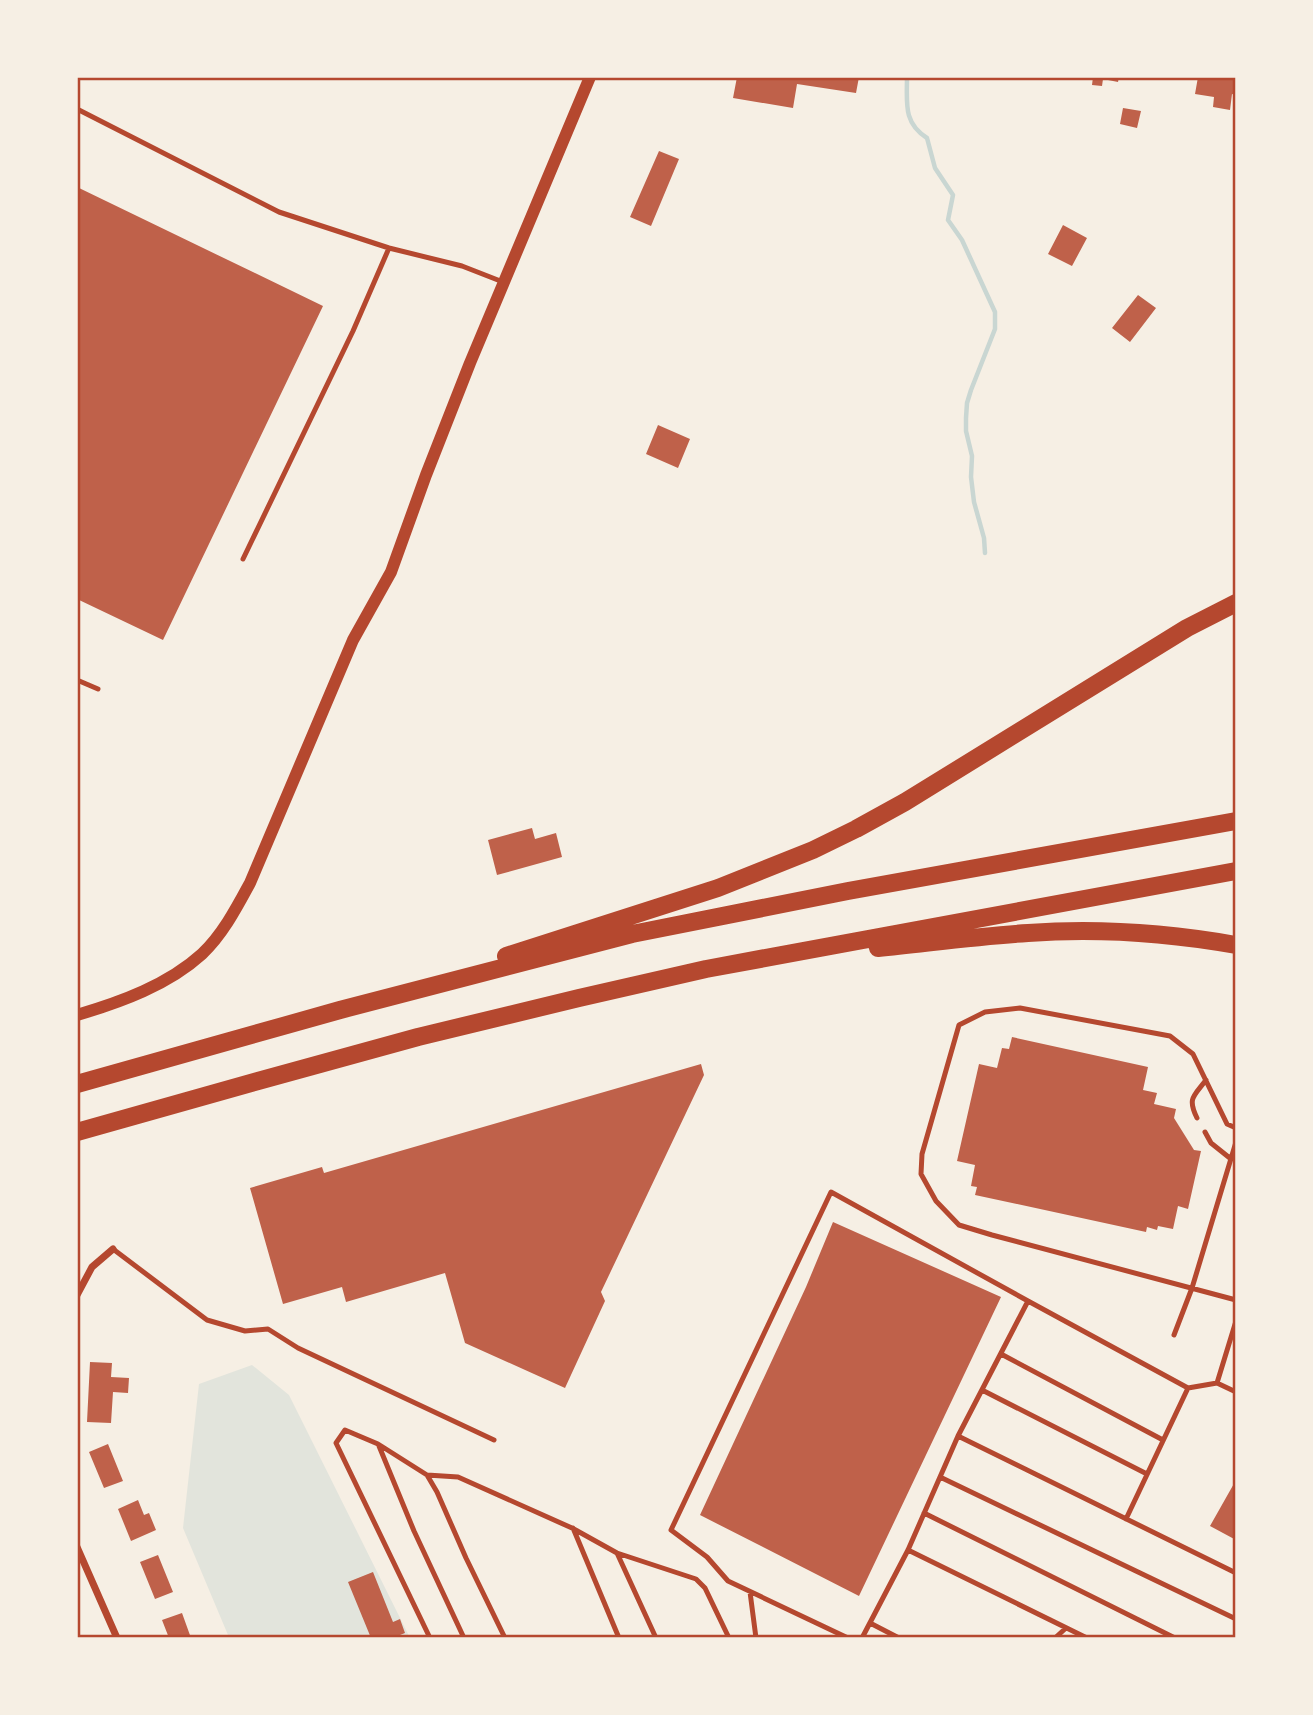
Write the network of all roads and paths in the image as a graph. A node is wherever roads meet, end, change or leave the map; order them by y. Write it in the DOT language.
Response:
graph roads {
  1 [pos="590,77"];
  2 [pos="77,108"];
  3 [pos="389,248"];
  4 [pos="503,282"];
  5 [pos="243,559"];
  6 [pos="1236,603"];
  7 [pos="77,680"];
  8 [pos="98,689"];
  9 [pos="1236,821"];
  10 [pos="1236,871"];
  11 [pos="1236,945"];
  12 [pos="760,959"];
  13 [pos="341,1010"];
  14 [pos="77,1015"];
  15 [pos="1206,1080"];
  16 [pos="77,1084"];
  17 [pos="1197,1118"];
  18 [pos="1236,1128"];
  19 [pos="77,1132"];
  20 [pos="1205,1132"];
  21 [pos="1236,1142"];
  22 [pos="1231,1158"];
  23 [pos="113,1249"];
  24 [pos="1192,1287"];
  25 [pos="77,1295"];
  26 [pos="1236,1300"];
  27 [pos="1028,1301"];
  28 [pos="1236,1321"];
  29 [pos="1174,1335"];
  30 [pos="1001,1354"];
  31 [pos="1217,1383"];
  32 [pos="1188,1388"];
  33 [pos="982,1390"];
  34 [pos="1236,1392"];
  35 [pos="958,1436"];
  36 [pos="494,1440"];
  37 [pos="1163,1440"];
  38 [pos="378,1444"];
  39 [pos="1147,1474"];
  40 [pos="427,1475"];
  41 [pos="940,1477"];
  42 [pos="924,1513"];
  43 [pos="1126,1519"];
  44 [pos="572,1528"];
  45 [pos="77,1547"];
  46 [pos="908,1550"];
  47 [pos="617,1553"];
  48 [pos="1236,1573"];
  49 [pos="750,1592"];
  50 [pos="1236,1619"];
  51 [pos="870,1623"];
  52 [pos="1066,1628"];
  53 [pos="117,1638"];
  54 [pos="430,1638"];
  55 [pos="464,1638"];
  56 [pos="505,1638"];
  57 [pos="620,1638"];
  58 [pos="656,1638"];
  59 [pos="729,1638"];
  60 [pos="756,1638"];
  61 [pos="848,1638"];
  62 [pos="862,1638"];
  63 [pos="899,1638"];
  64 [pos="1055,1638"];
  65 [pos="1087,1638"];
  66 [pos="1175,1638"];
  1 -- 4 [label="street"];
  2 -- 3 [label="lane"];
  3 -- 4 [label="lane"];
  3 -- 5 [label="lane"];
  4 -- 14 [label="street"];
  6 -- 13 [label="highway"];
  7 -- 8 [label="lane"];
  9 -- 13 [label="highway"];
  10 -- 12 [label="highway"];
  11 -- 12 [label="highway"];
  12 -- 19 [label="highway"];
  13 -- 16 [label="highway"];
  15 -- 17 [label="lane"];
  15 -- 18 [label="lane"];
  15 -- 24 [label="lane"];
  20 -- 22 [label="lane"];
  21 -- 22 [label="lane"];
  22 -- 24 [label="lane"];
  23 -- 25 [label="street"];
  23 -- 36 [label="lane"];
  24 -- 26 [label="lane"];
  24 -- 29 [label="lane"];
  27 -- 30 [label="lane"];
  27 -- 32 [label="lane"];
  27 -- 49 [label="lane"];
  28 -- 31 [label="lane"];
  30 -- 33 [label="lane"];
  30 -- 37 [label="lane"];
  31 -- 32 [label="lane"];
  31 -- 34 [label="lane"];
  32 -- 37 [label="lane"];
  33 -- 35 [label="lane"];
  33 -- 39 [label="lane"];
  35 -- 41 [label="lane"];
  35 -- 43 [label="lane"];
  37 -- 39 [label="lane"];
  38 -- 40 [label="lane"];
  38 -- 54 [label="lane"];
  38 -- 55 [label="lane"];
  39 -- 43 [label="lane"];
  40 -- 44 [label="lane"];
  40 -- 56 [label="lane"];
  41 -- 42 [label="lane"];
  41 -- 50 [label="lane"];
  42 -- 46 [label="lane"];
  42 -- 66 [label="lane"];
  43 -- 48 [label="lane"];
  44 -- 47 [label="lane"];
  44 -- 57 [label="lane"];
  45 -- 53 [label="street"];
  46 -- 51 [label="lane"];
  46 -- 52 [label="lane"];
  47 -- 58 [label="lane"];
  47 -- 59 [label="lane"];
  49 -- 60 [label="lane"];
  49 -- 61 [label="lane"];
  51 -- 62 [label="lane"];
  51 -- 63 [label="lane"];
  52 -- 64 [label="lane"];
  52 -- 65 [label="lane"];
}
